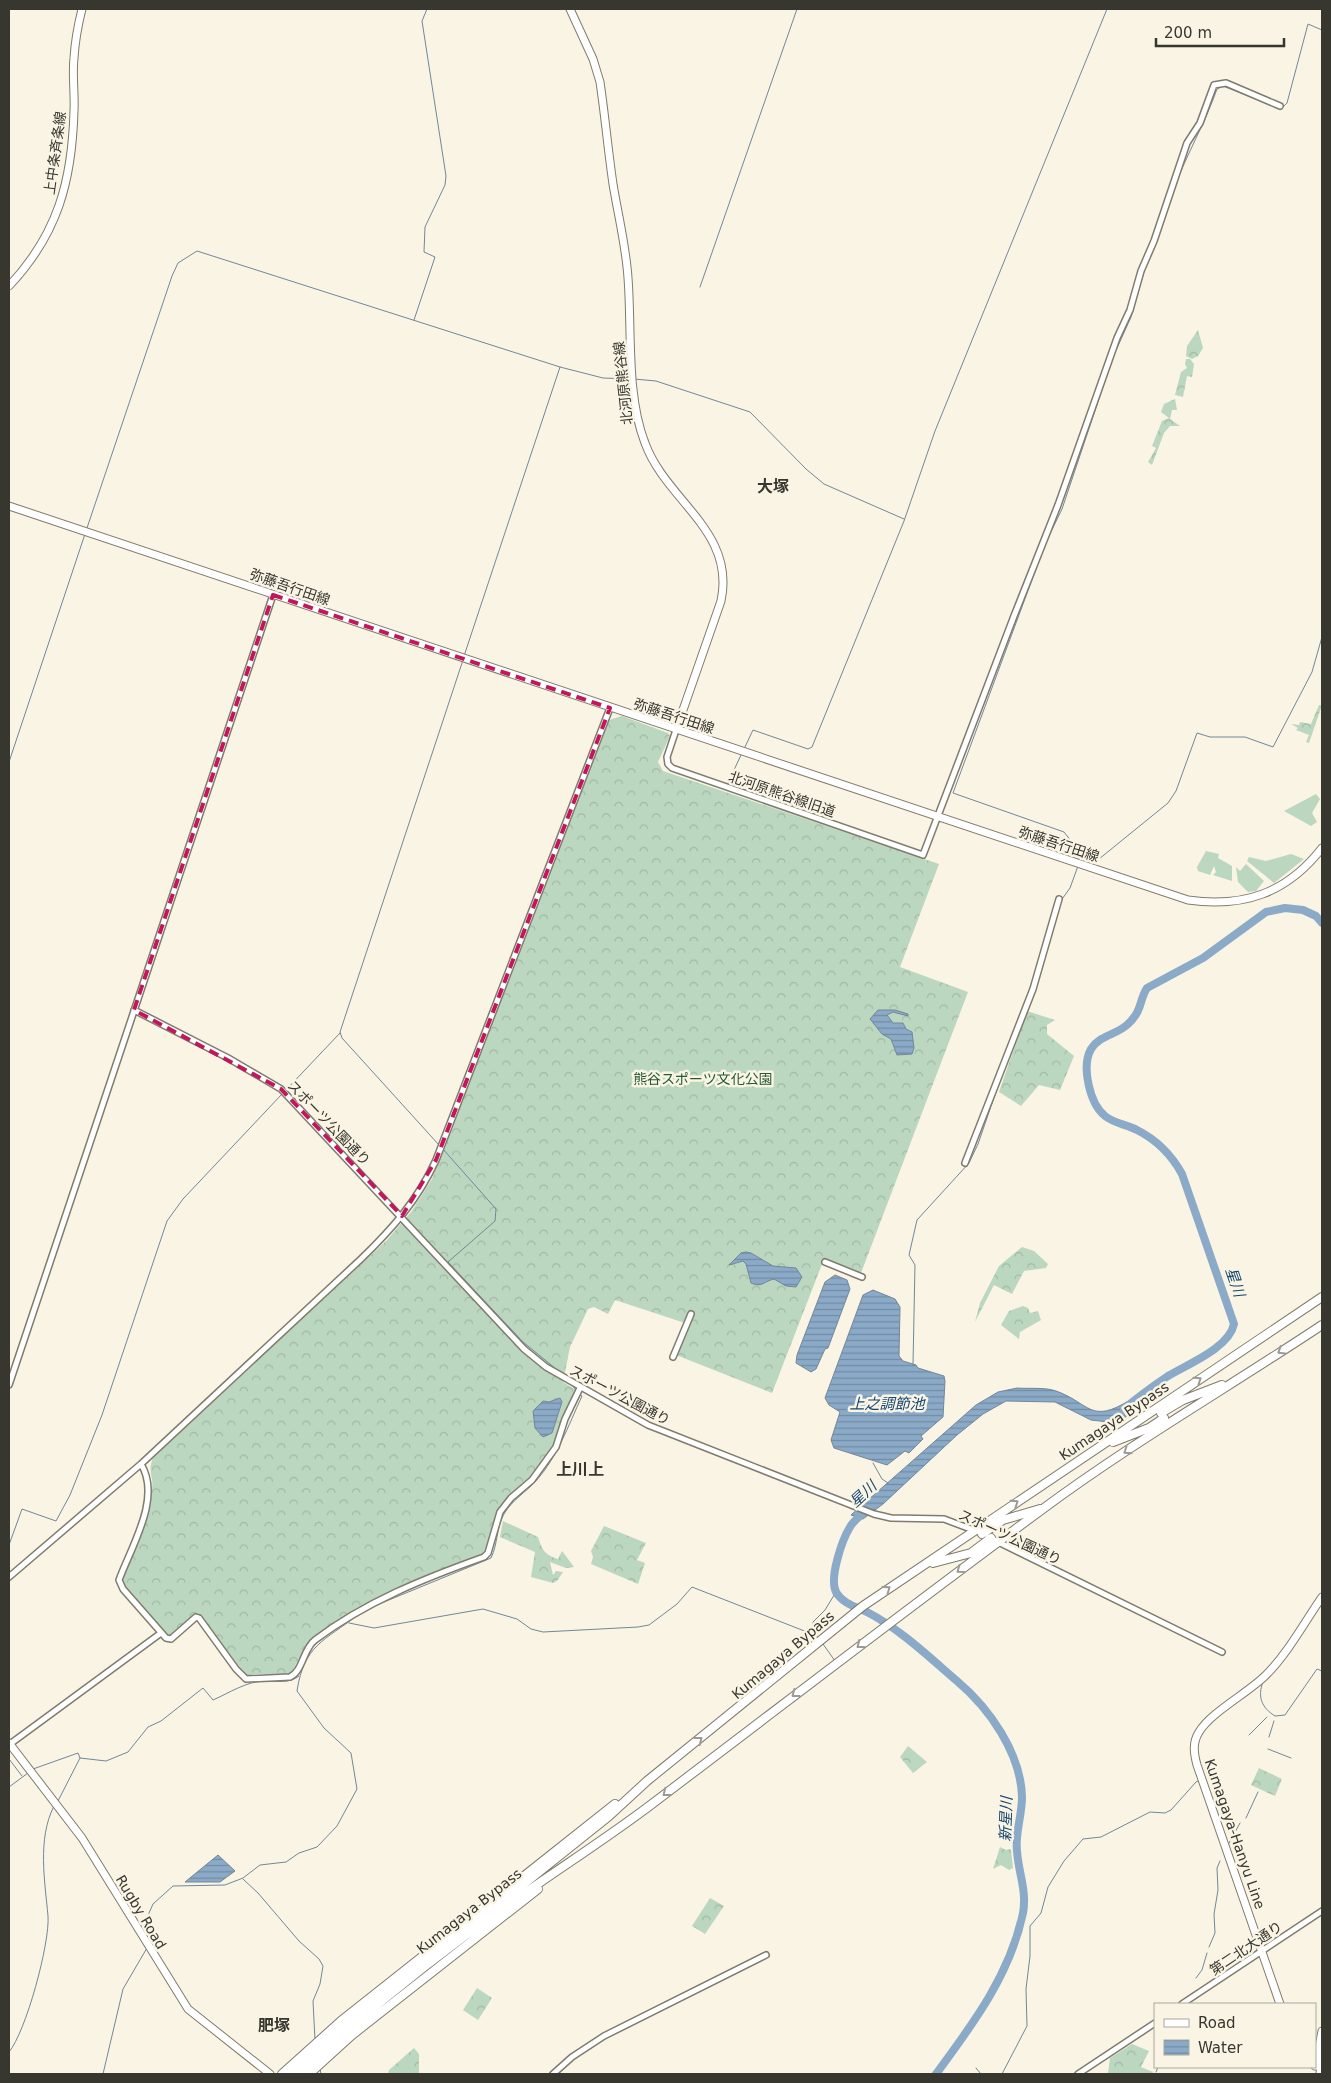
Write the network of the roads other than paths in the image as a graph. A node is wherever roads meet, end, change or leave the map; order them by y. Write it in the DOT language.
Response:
graph roads {
  1 [pos="82,9"];
  2 [pos="570,9"];
  3 [pos="1280,106"];
  4 [pos="9,286"];
  5 [pos="9,506"];
  6 [pos="273,595"];
  7 [pos="610,708"];
  8 [pos="676,730"];
  9 [pos="939,817"];
  10 [pos="1322,848"];
  11 [pos="1058,899"];
  12 [pos="134,1010"];
  13 [pos="965,1164"];
  14 [pos="402,1216"];
  15 [pos="825,1262"];
  16 [pos="862,1277"];
  17 [pos="1322,1298"];
  18 [pos="691,1314"];
  19 [pos="1322,1325"];
  20 [pos="673,1357"];
  21 [pos="1238,1379"];
  22 [pos="9,1385"];
  23 [pos="580,1388"];
  24 [pos="1096,1449"];
  25 [pos="140,1464"];
  26 [pos="1042,1509"];
  27 [pos="978,1532"];
  28 [pos="991,1538"];
  29 [pos="999,1542"];
  30 [pos="911,1572"];
  31 [pos="9,1577"];
  32 [pos="1322,1597"];
  33 [pos="161,1633"];
  34 [pos="1222,1652"];
  35 [pos="9,1743"];
  36 [pos="564,1867"];
  37 [pos="1322,1911"];
  38 [pos="1262,1952"];
  39 [pos="766,1955"];
  40 [pos="1184,2003"];
  41 [pos="1280,2003"];
  42 [pos="1154,2023"];
  43 [pos="1322,2032"];
  44 [pos="330,2039"];
  45 [pos="1322,2052"];
  46 [pos="1316,2068"];
  47 [pos="270,2074"];
  48 [pos="282,2074"];
  49 [pos="291,2074"];
  50 [pos="299,2074"];
  51 [pos="309,2074"];
  52 [pos="552,2074"];
  53 [pos="1078,2074"];
  54 [pos="1315,2074"];
  1 -- 4 [label="main road, 上中条斉条線"];
  2 -- 8 [label="main road, 北河原熊谷線"];
  3 -- 9 [label="street"];
  5 -- 6 [label="main road, 弥藤吾行田線"];
  6 -- 7 [label="main road, 弥藤吾行田線"];
  6 -- 12 [label="street"];
  7 -- 8 [label="main road, 弥藤吾行田線"];
  7 -- 14 [label="street"];
  8 -- 9 [label="main road, 弥藤吾行田線"];
  8 -- 9 [label="street, 北河原熊谷線旧道"];
  9 -- 10 [label="main road, 弥藤吾行田線"];
  11 -- 13 [label="street"];
  12 -- 14 [label="street, スポーツ公園通り"];
  12 -- 22 [label="street"];
  14 -- 23 [label="street, スポーツ公園通り"];
  14 -- 25 [label="street"];
  15 -- 16 [label="street"];
  24 -- 17 [label="highway, Kumagaya Bypass, one-way"];
  18 -- 20 [label="street"];
  19 -- 21 [label="highway, Kumagaya Bypass, one-way"];
  21 -- 24 [label="highway"];
  21 -- 26 [label="highway, Kumagaya Bypass, one-way"];
  23 -- 27 [label="street, スポーツ公園通り"];
  23 -- 33 [label="street"];
  27 -- 24 [label="highway, Kumagaya Bypass, one-way"];
  25 -- 31 [label="street"];
  25 -- 33 [label="street"];
  26 -- 27 [label="highway"];
  26 -- 29 [label="highway, Kumagaya Bypass"];
  27 -- 28 [label="street, スポーツ公園通り"];
  27 -- 30 [label="highway, Kumagaya Bypass"];
  28 -- 29 [label="street, スポーツ公園通り"];
  28 -- 30 [label="highway"];
  29 -- 34 [label="street, スポーツ公園通り"];
  29 -- 36 [label="highway, Kumagaya Bypass, one-way"];
  44 -- 30 [label="highway, Kumagaya Bypass, one-way"];
  32 -- 38 [label="main road, Kumagaya-Hanyu Line"];
  33 -- 35 [label="street"];
  35 -- 47 [label="main road, Rugby Road"];
  36 -- 44 [label="highway, Kumagaya Bypass"];
  36 -- 51 [label="highway"];
  37 -- 38 [label="street, 第二北大通り"];
  38 -- 40 [label="street, 第二北大通り"];
  38 -- 41 [label="main road, Kumagaya-Hanyu Line"];
  39 -- 52 [label="street"];
  42 -- 53 [label="street"];
  43 -- 46 [label="main road"];
  44 -- 48 [label="highway"];
  44 -- 49 [label="highway, Kumagaya Bypass"];
  44 -- 50 [label="highway, Kumagaya Bypass"];
  45 -- 46 [label="main road"];
  46 -- 54 [label="main road"];
}
